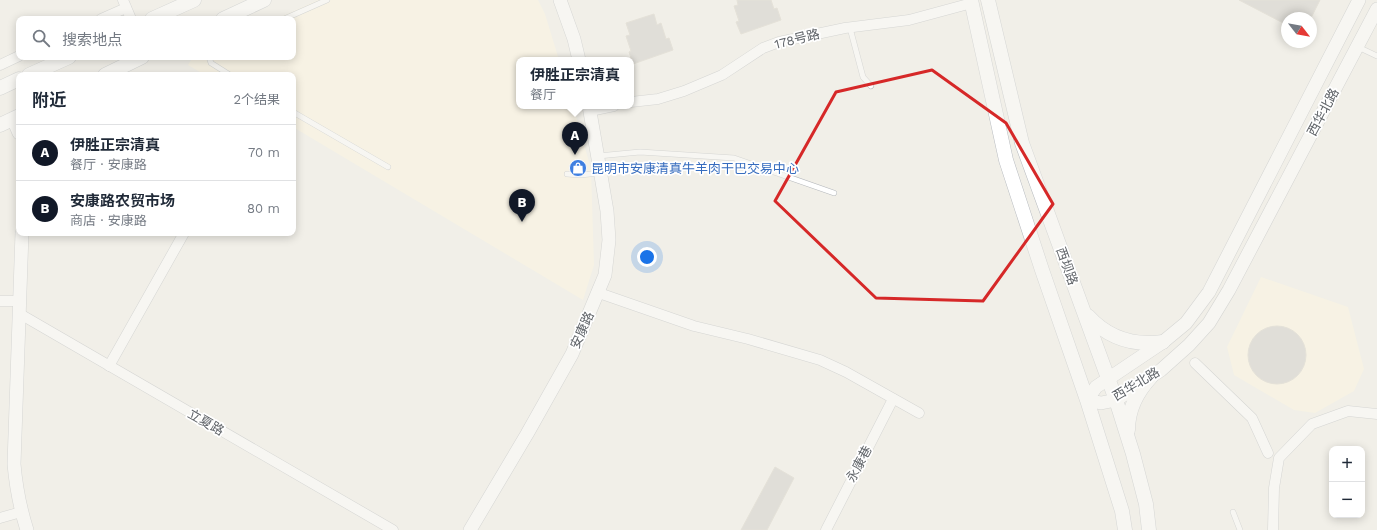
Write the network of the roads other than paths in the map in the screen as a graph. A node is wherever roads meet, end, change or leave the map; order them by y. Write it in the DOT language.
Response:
graph roads {
  1 [pos="194,0"];
  2 [pos="264,0"];
  3 [pos="327,0"];
  4 [pos="560,0"];
  5 [pos="988,0"];
  6 [pos="1359,0"];
  7 [pos="972,1"];
  8 [pos="125,4"];
  9 [pos="1377,9"];
  10 [pos="106,16"];
  11 [pos="130,16"];
  12 [pos="159,16"];
  13 [pos="229,16"];
  14 [pos="291,16"];
  15 [pos="850,28"];
  16 [pos="1357,46"];
  17 [pos="1377,56"];
  18 [pos="16,57"];
  19 [pos="578,57"];
  20 [pos="62,60"];
  21 [pos="136,60"];
  22 [pos="210,60"];
  23 [pos="0,65"];
  24 [pos="35,72"];
  25 [pos="111,72"];
  26 [pos="225,72"];
  27 [pos="16,80"];
  28 [pos="871,86"];
  29 [pos="0,88"];
  30 [pos="634,102"];
  31 [pos="590,109"];
  32 [pos="296,114"];
  33 [pos="598,156"];
  34 [pos="388,167"];
  35 [pos="601,172"];
  36 [pos="567,174"];
  37 [pos="834,193"];
  38 [pos="22,236"];
  39 [pos="182,236"];
  40 [pos="599,293"];
  41 [pos="0,301"];
  42 [pos="20,307"];
  43 [pos="1085,313"];
  44 [pos="1163,342"];
  45 [pos="1195,363"];
  46 [pos="109,366"];
  47 [pos="1151,377"];
  48 [pos="1109,378"];
  49 [pos="893,399"];
  50 [pos="1087,400"];
  51 [pos="1116,400"];
  52 [pos="919,413"];
  53 [pos="1377,414"];
  54 [pos="1130,444"];
  55 [pos="1268,453"];
  56 [pos="21,512"];
  57 [pos="1233,512"];
  58 [pos="0,518"];
  59 [pos="27,530"];
  60 [pos="393,530"];
  61 [pos="470,530"];
  62 [pos="826,530"];
  63 [pos="1125,530"];
  64 [pos="1149,530"];
  65 [pos="1240,530"];
  66 [pos="1273,530"];
  1 -- 12 [label="main road"];
  2 -- 13 [label="main road"];
  3 -- 14 [label="lane"];
  4 -- 19 [label="street"];
  5 -- 43 [label="main road, 西坝路"];
  6 -- 44 [label="street, 西华北路"];
  7 -- 15 [label="street, 178号路"];
  7 -- 50 [label="main road, 西坝路"];
  8 -- 10 [label="street"];
  8 -- 11 [label="street"];
  9 -- 16 [label="street, 西华北路"];
  15 -- 28 [label="lane"];
  15 -- 30 [label="street, 178号路"];
  16 -- 17 [label="lane"];
  16 -- 47 [label="street, 西华北路"];
  18 -- 23 [label="street"];
  20 -- 24 [label="main road"];
  21 -- 25 [label="main road"];
  22 -- 26 [label="lane"];
  27 -- 29 [label="main road"];
  31 -- 33 [label="street, 安康路"];
  32 -- 34 [label="lane"];
  33 -- 35 [label="street, 安康路"];
  33 -- 37 [label="lane"];
  35 -- 36 [label="lane"];
  35 -- 40 [label="street, 安康路"];
  38 -- 42 [label="street"];
  39 -- 46 [label="street"];
  40 -- 49 [label="street"];
  40 -- 61 [label="street, 安康路"];
  41 -- 42 [label="street"];
  42 -- 46 [label="street, 立夏路"];
  42 -- 56 [label="street"];
  43 -- 44 [label="main road"];
  43 -- 48 [label="main road, 西坝路"];
  44 -- 48 [label="street, 西华北路"];
  45 -- 55 [label="street"];
  46 -- 60 [label="street, 立夏路"];
  47 -- 51 [label="street, 西华北路"];
  47 -- 54 [label="main road"];
  48 -- 50 [label="street, 西华北路"];
  48 -- 51 [label="main road, 西坝路"];
  49 -- 52 [label="street"];
  49 -- 62 [label="street, 永康巷"];
  50 -- 51 [label="street, 西华北路"];
  50 -- 63 [label="main road, 西坝路"];
  51 -- 54 [label="main road, 西坝路"];
  53 -- 66 [label="street"];
  54 -- 64 [label="main road, 西坝路"];
  56 -- 58 [label="street"];
  56 -- 59 [label="street"];
  57 -- 65 [label="lane"];
}
